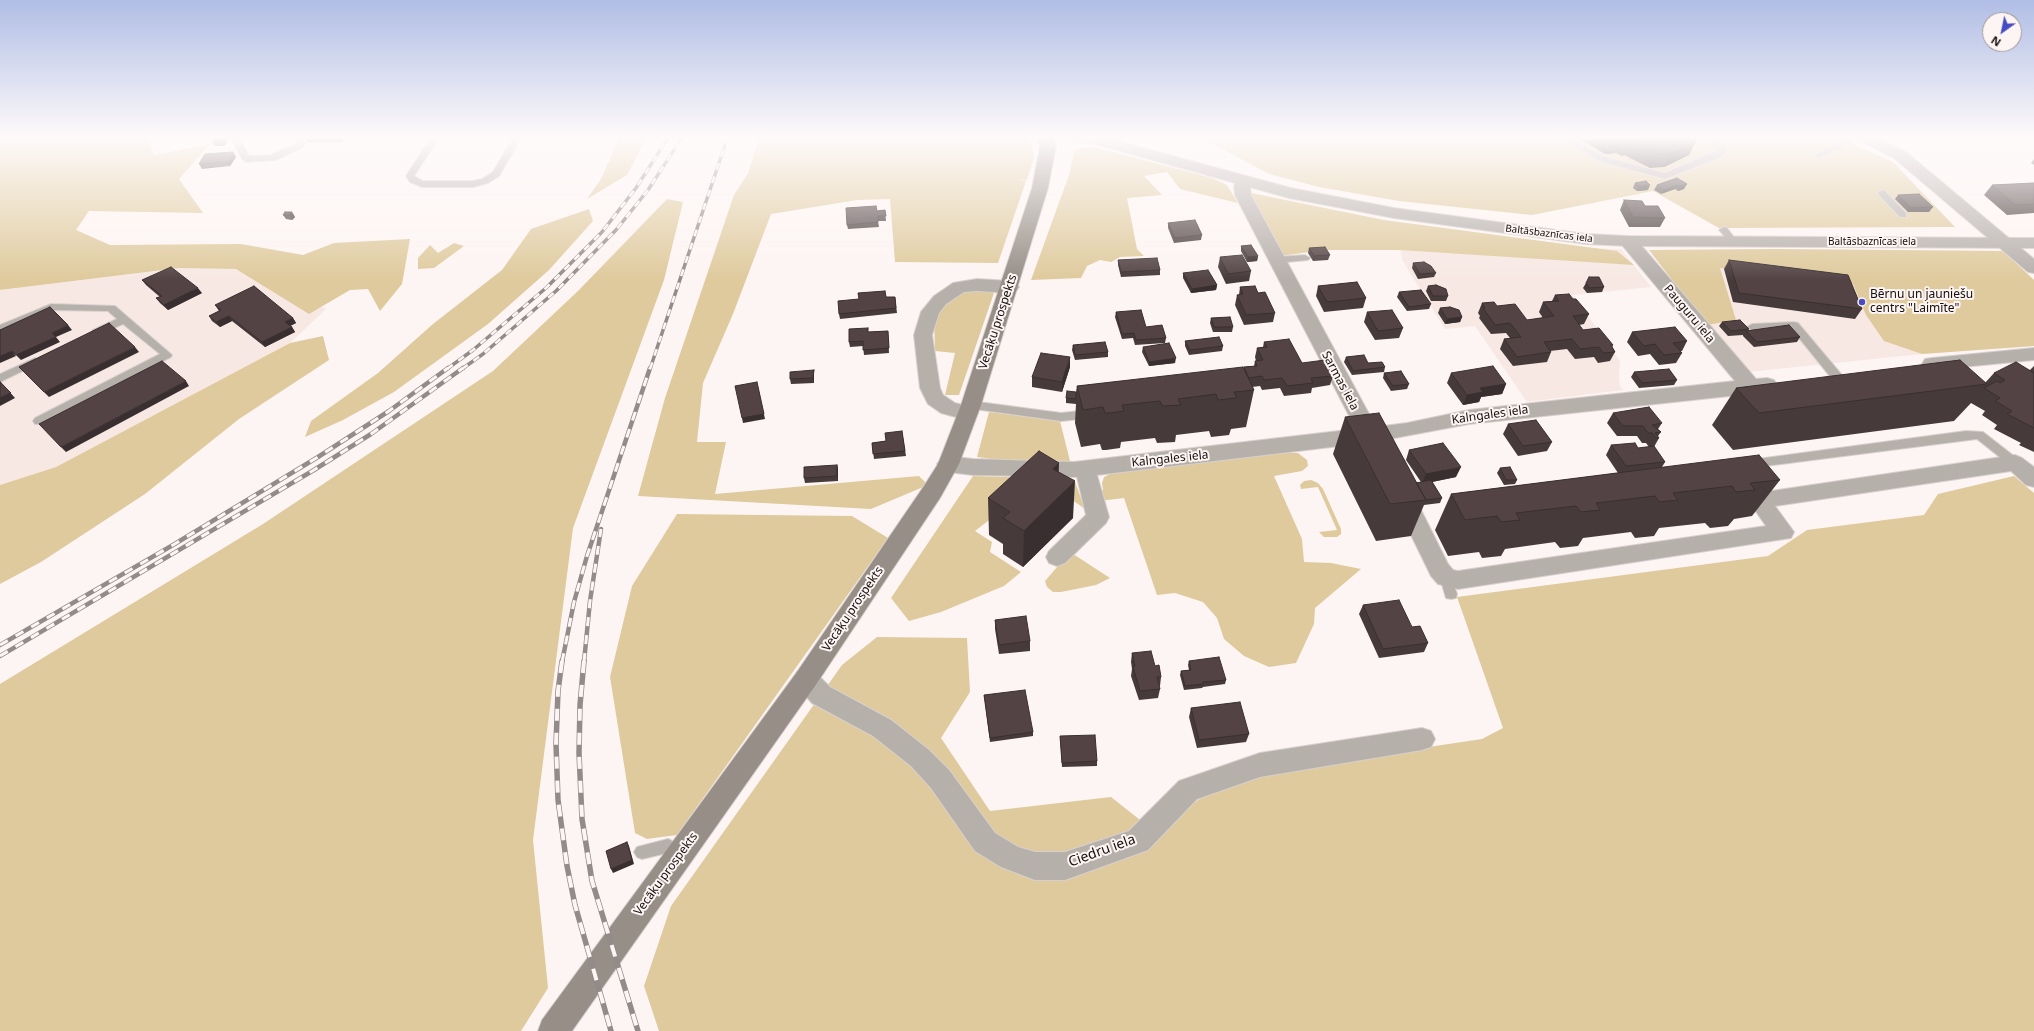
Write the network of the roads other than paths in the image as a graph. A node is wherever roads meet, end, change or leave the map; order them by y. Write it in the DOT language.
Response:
graph roads {
  1 [pos="1041,184"];
  2 [pos="1243,184"];
  3 [pos="1257,184"];
  4 [pos="1935,184"];
  5 [pos="1900,197"];
  6 [pos="1903,215"];
  7 [pos="1628,241"];
  8 [pos="2003,242"];
  9 [pos="2034,243"];
  10 [pos="1305,258"];
  11 [pos="1276,260"];
  12 [pos="2034,268"];
  13 [pos="1010,287"];
  14 [pos="125,319"];
  15 [pos="1752,327"];
  16 [pos="0,329"];
  17 [pos="90,336"];
  18 [pos="2034,354"];
  19 [pos="42,358"];
  20 [pos="1912,367"];
  21 [pos="1845,376"];
  22 [pos="0,378"];
  23 [pos="1814,380"];
  24 [pos="1782,383"];
  25 [pos="1751,387"];
  26 [pos="969,409"];
  27 [pos="1099,413"];
  28 [pos="39,421"];
  29 [pos="1370,434"];
  30 [pos="1382,456"];
  31 [pos="2015,463"];
  32 [pos="948,464"];
  33 [pos="1737,466"];
  34 [pos="1085,469"];
  35 [pos="2034,479"];
  36 [pos="1396,483"];
  37 [pos="1057,557"];
  38 [pos="806,679"];
  39 [pos="1422,739"];
  40 [pos="642,852"];
  41 [pos="681,853"];
  42 [pos="553,1031"];
  1 -- 13 [label="main road, Vecāķu prospekts"];
  2 -- 11 [label="street, Sarmas iela"];
  3 -- 7 [label="street, Baltāsbaznīcas iela"];
  4 -- 8 [label="street"];
  5 -- 6 [label="lane"];
  7 -- 8 [label="street, Baltāsbaznīcas iela"];
  7 -- 25 [label="street, Pauguru iela"];
  8 -- 9 [label="street, Baltāsbaznīcas iela"];
  8 -- 12 [label="street"];
  10 -- 11 [label="lane"];
  11 -- 29 [label="street, Sarmas iela"];
  13 -- 26 [label="main road, Vecāķu prospekts"];
  13 -- 26 [label="street"];
  14 -- 16 [label="lane"];
  14 -- 17 [label="lane"];
  14 -- 28 [label="lane"];
  15 -- 21 [label="lane"];
  18 -- 20 [label="street"];
  19 -- 22 [label="lane"];
  21 -- 23 [label="street"];
  24 -- 25 [label="street, Kalngales iela"];
  25 -- 29 [label="street, Kalngales iela"];
  26 -- 27 [label="lane"];
  26 -- 32 [label="main road, Vecāķu prospekts"];
  29 -- 30 [label="street, Sarmas iela"];
  29 -- 34 [label="street, Kalngales iela"];
  31 -- 33 [label="lane"];
  31 -- 35 [label="street"];
  31 -- 36 [label="street"];
  32 -- 34 [label="street, Kalngales iela"];
  32 -- 38 [label="main road, Vecāķu prospekts"];
  34 -- 37 [label="street"];
  38 -- 39 [label="street, Ciedru iela"];
  38 -- 41 [label="main road, Vecāķu prospekts"];
  40 -- 41 [label="lane"];
  41 -- 42 [label="main road, Vecāķu prospekts"];
}
